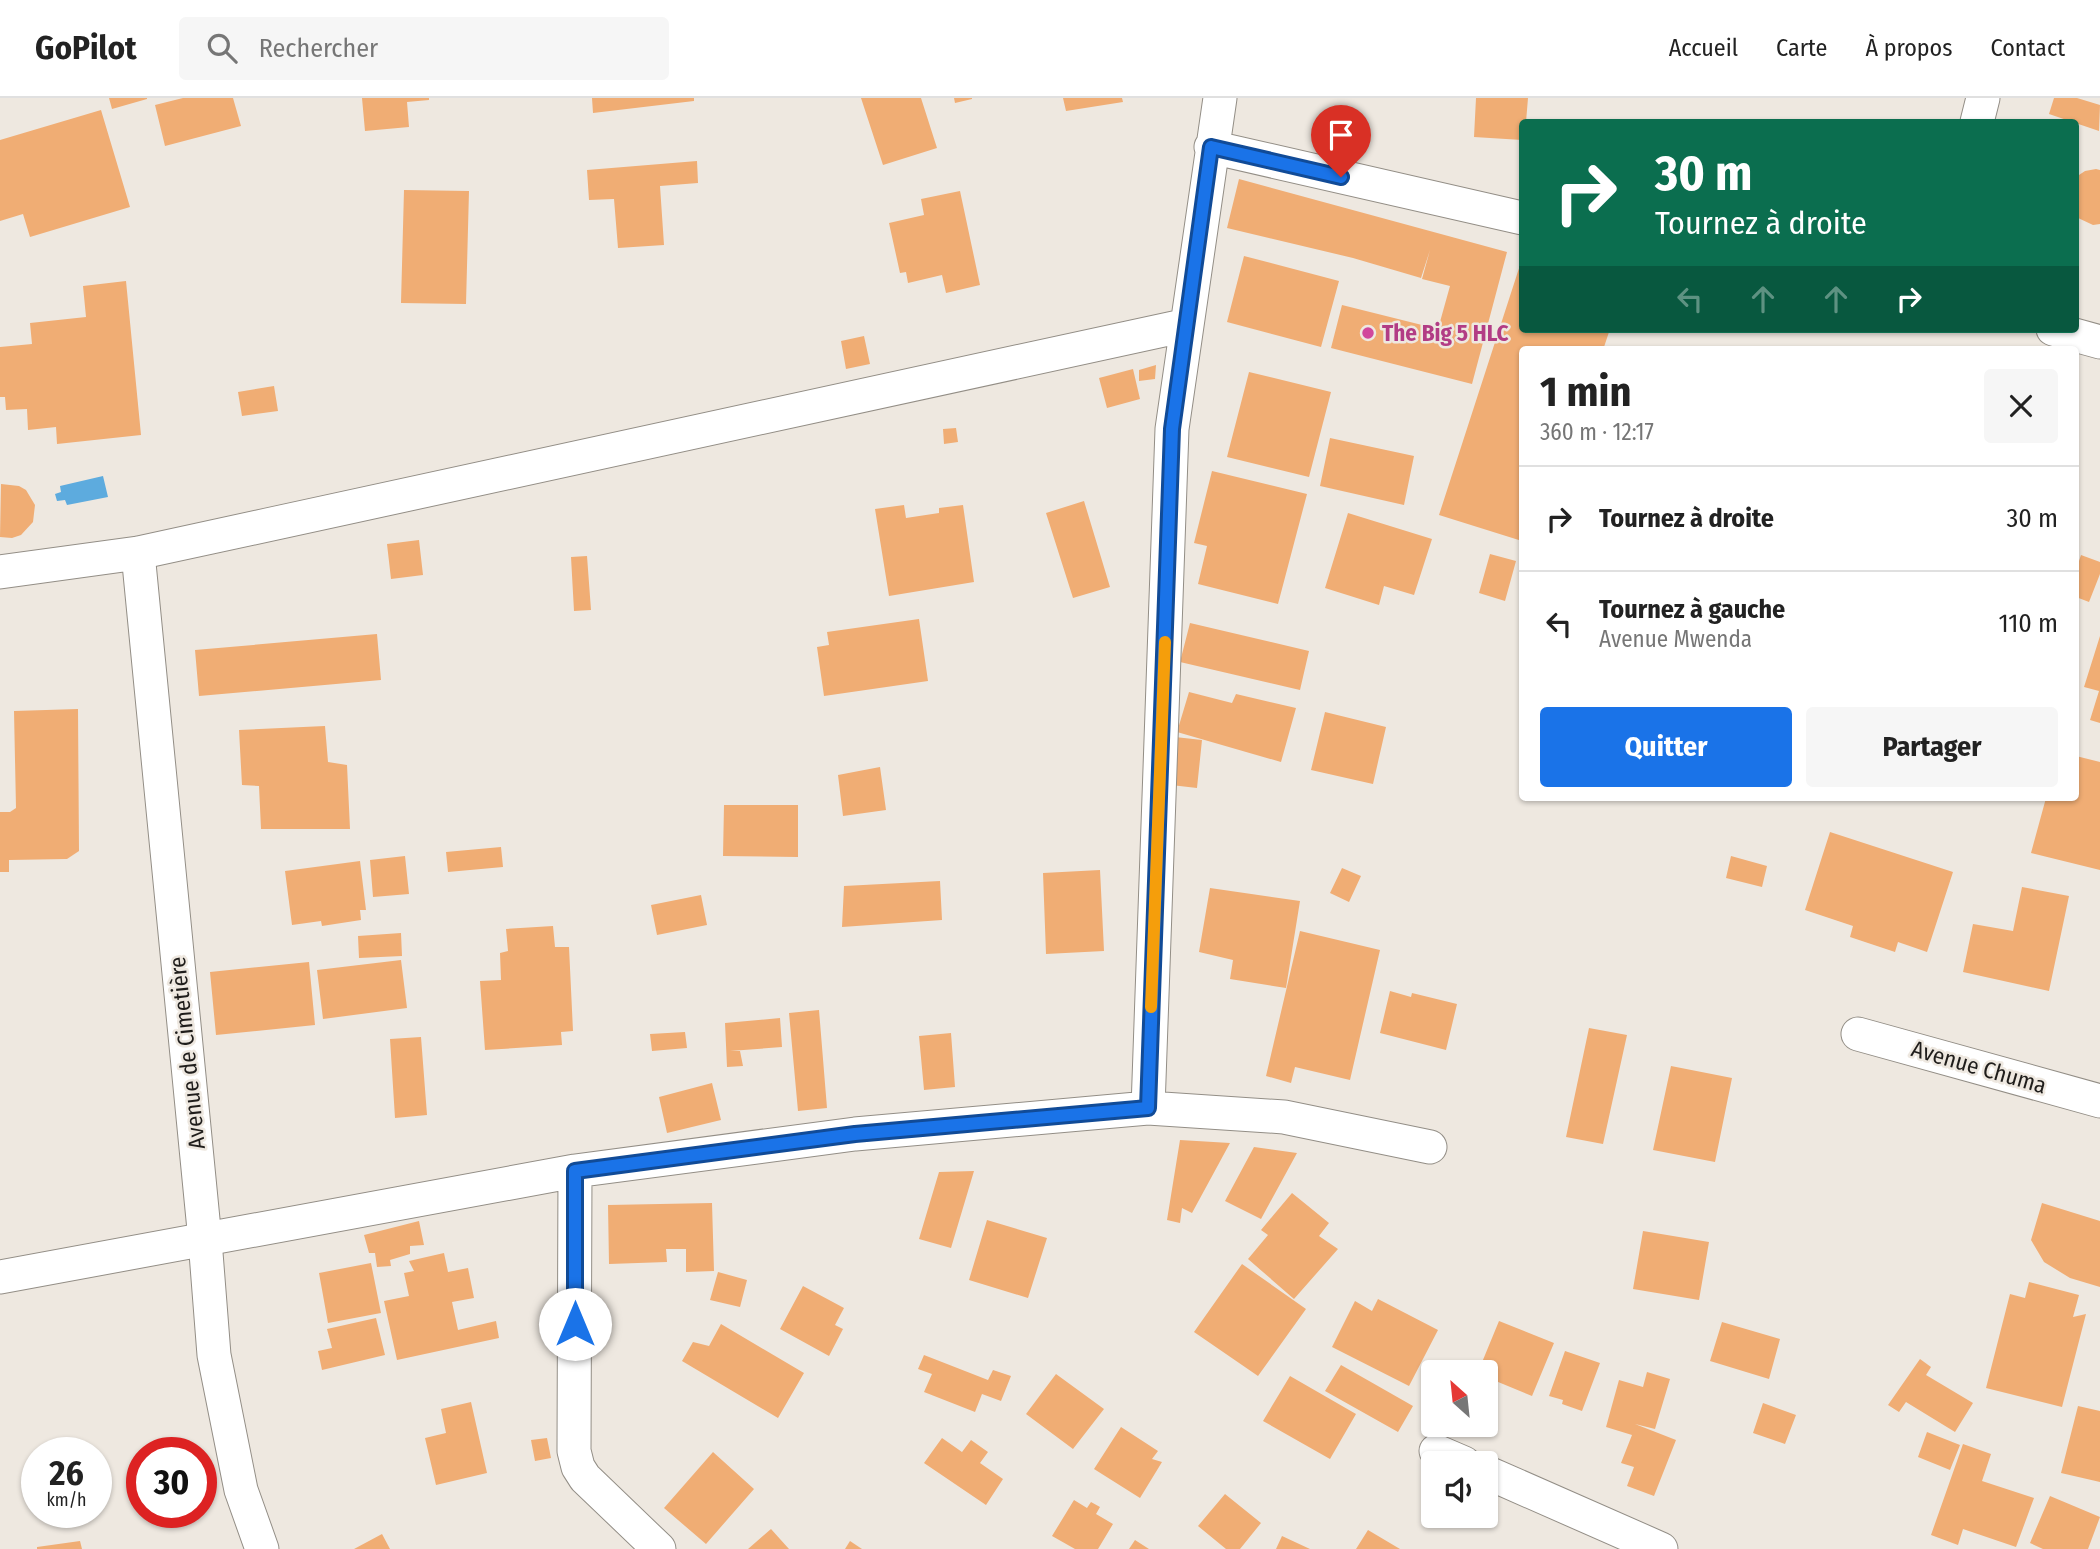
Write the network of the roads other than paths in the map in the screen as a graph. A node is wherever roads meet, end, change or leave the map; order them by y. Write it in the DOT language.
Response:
graph roads {
  1 [pos="1220,98"];
  2 [pos="1983,98"];
  3 [pos="1978,119"];
  4 [pos="1211,147"];
  5 [pos="1519,217"];
  6 [pos="1187,325"];
  7 [pos="2067,333"];
  8 [pos="2100,342"];
  9 [pos="138,552"];
  10 [pos="0,572"];
  11 [pos="1858,1034"];
  12 [pos="2100,1101"];
  13 [pos="1148,1108"];
  14 [pos="1430,1147"];
  15 [pos="575,1171"];
  16 [pos="205,1240"];
  17 [pos="0,1277"];
  18 [pos="1498,1477"];
  19 [pos="262,1549"];
  20 [pos="659,1549"];
  21 [pos="1661,1549"];
  1 -- 4 [label="street"];
  2 -- 3 [label="street"];
  4 -- 5 [label="street"];
  4 -- 6 [label="street"];
  6 -- 9 [label="street"];
  6 -- 13 [label="street"];
  7 -- 8 [label="street"];
  9 -- 10 [label="street"];
  9 -- 16 [label="street, Avenue de Cimetière"];
  11 -- 12 [label="street, Avenue Chuma"];
  13 -- 14 [label="street"];
  13 -- 15 [label="street"];
  15 -- 16 [label="street"];
  15 -- 20 [label="street"];
  16 -- 17 [label="street"];
  16 -- 19 [label="street, Avenue de Cimetière"];
  18 -- 21 [label="street"];
}
